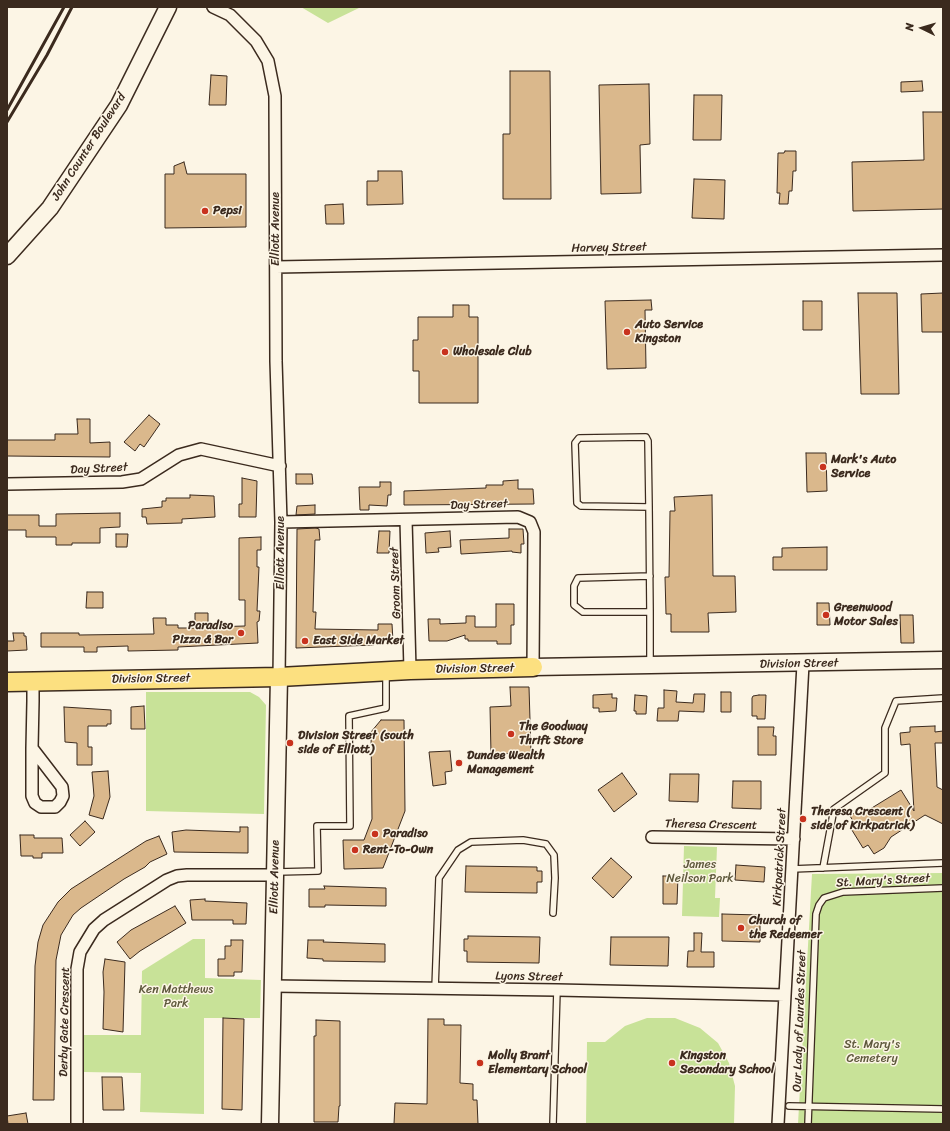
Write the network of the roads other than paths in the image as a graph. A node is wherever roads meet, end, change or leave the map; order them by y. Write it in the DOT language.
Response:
graph roads {
  1 [pos="168,7"];
  2 [pos="213,7"];
  3 [pos="943,255"];
  4 [pos="7,256"];
  5 [pos="276,267"];
  6 [pos="280,466"];
  7 [pos="7,484"];
  8 [pos="649,507"];
  9 [pos="406,520"];
  10 [pos="281,522"];
  11 [pos="650,576"];
  12 [pos="650,612"];
  13 [pos="943,660"];
  14 [pos="803,664"];
  15 [pos="650,665"];
  16 [pos="533,668"];
  17 [pos="410,670"];
  18 [pos="386,671"];
  19 [pos="279,677"];
  20 [pos="33,680"];
  21 [pos="7,682"];
  22 [pos="943,698"];
  23 [pos="32,748"];
  24 [pos="652,837"];
  25 [pos="794,839"];
  26 [pos="943,863"];
  27 [pos="823,868"];
  28 [pos="792,869"];
  29 [pos="275,874"];
  30 [pos="943,888"];
  31 [pos="824,898"];
  32 [pos="553,914"];
  33 [pos="274,986"];
  34 [pos="435,989"];
  35 [pos="557,990"];
  36 [pos="785,996"];
  37 [pos="789,1106"];
  38 [pos="808,1108"];
  39 [pos="943,1109"];
  40 [pos="77,1124"];
  41 [pos="270,1124"];
  42 [pos="553,1124"];
  43 [pos="778,1124"];
  44 [pos="808,1124"];
  1 -- 4 [label="main road, John Counter Boulevard"];
  2 -- 5 [label="street, Elliott Avenue"];
  3 -- 5 [label="street, Harvey Street"];
  5 -- 6 [label="street, Elliott Avenue"];
  6 -- 7 [label="street, Day Street"];
  6 -- 10 [label="street, Elliott Avenue"];
  8 -- 8 [label="lane"];
  8 -- 11 [label="lane"];
  9 -- 10 [label="street, Day Street"];
  9 -- 16 [label="street, Day Street"];
  9 -- 17 [label="street, Groom Street"];
  10 -- 19 [label="street, Elliott Avenue"];
  11 -- 12 [label="lane"];
  11 -- 12 [label="lane"];
  12 -- 15 [label="lane"];
  13 -- 14 [label="main road, Division Street"];
  14 -- 15 [label="main road, Division Street"];
  14 -- 25 [label="street, Kirkpatrick Street"];
  15 -- 16 [label="main road, Division Street"];
  16 -- 17 [label="main road, Division Street"];
  17 -- 18 [label="main road, Division Street"];
  18 -- 19 [label="main road, Division Street"];
  18 -- 29 [label="lane"];
  19 -- 20 [label="main road, Division Street"];
  19 -- 29 [label="main road, Elliott Avenue"];
  20 -- 21 [label="main road, Division Street"];
  20 -- 23 [label="street"];
  22 -- 27 [label="lane"];
  23 -- 23 [label="street"];
  24 -- 25 [label="street, Theresa Crescent"];
  25 -- 28 [label="street, Kirkpatrick Street"];
  26 -- 27 [label="lane"];
  27 -- 28 [label="lane"];
  28 -- 36 [label="street, Kirkpatrick Street"];
  29 -- 33 [label="main road, Elliott Avenue"];
  29 -- 40 [label="street, Derby Gate Crescent"];
  30 -- 31 [label="lane, St. Mary's Street"];
  31 -- 38 [label="lane, Our Lady of Lourdes Street"];
  32 -- 34 [label="lane"];
  33 -- 34 [label="street, Lyons Street"];
  33 -- 41 [label="main road, Elliott Avenue"];
  34 -- 35 [label="street, Lyons Street"];
  35 -- 36 [label="street, Lyons Street"];
  35 -- 42 [label="lane"];
  36 -- 43 [label="street, Kirkpatrick Street"];
  37 -- 38 [label="lane"];
  38 -- 39 [label="lane"];
  38 -- 44 [label="lane, Our Lady of Lourdes Street"];
}
